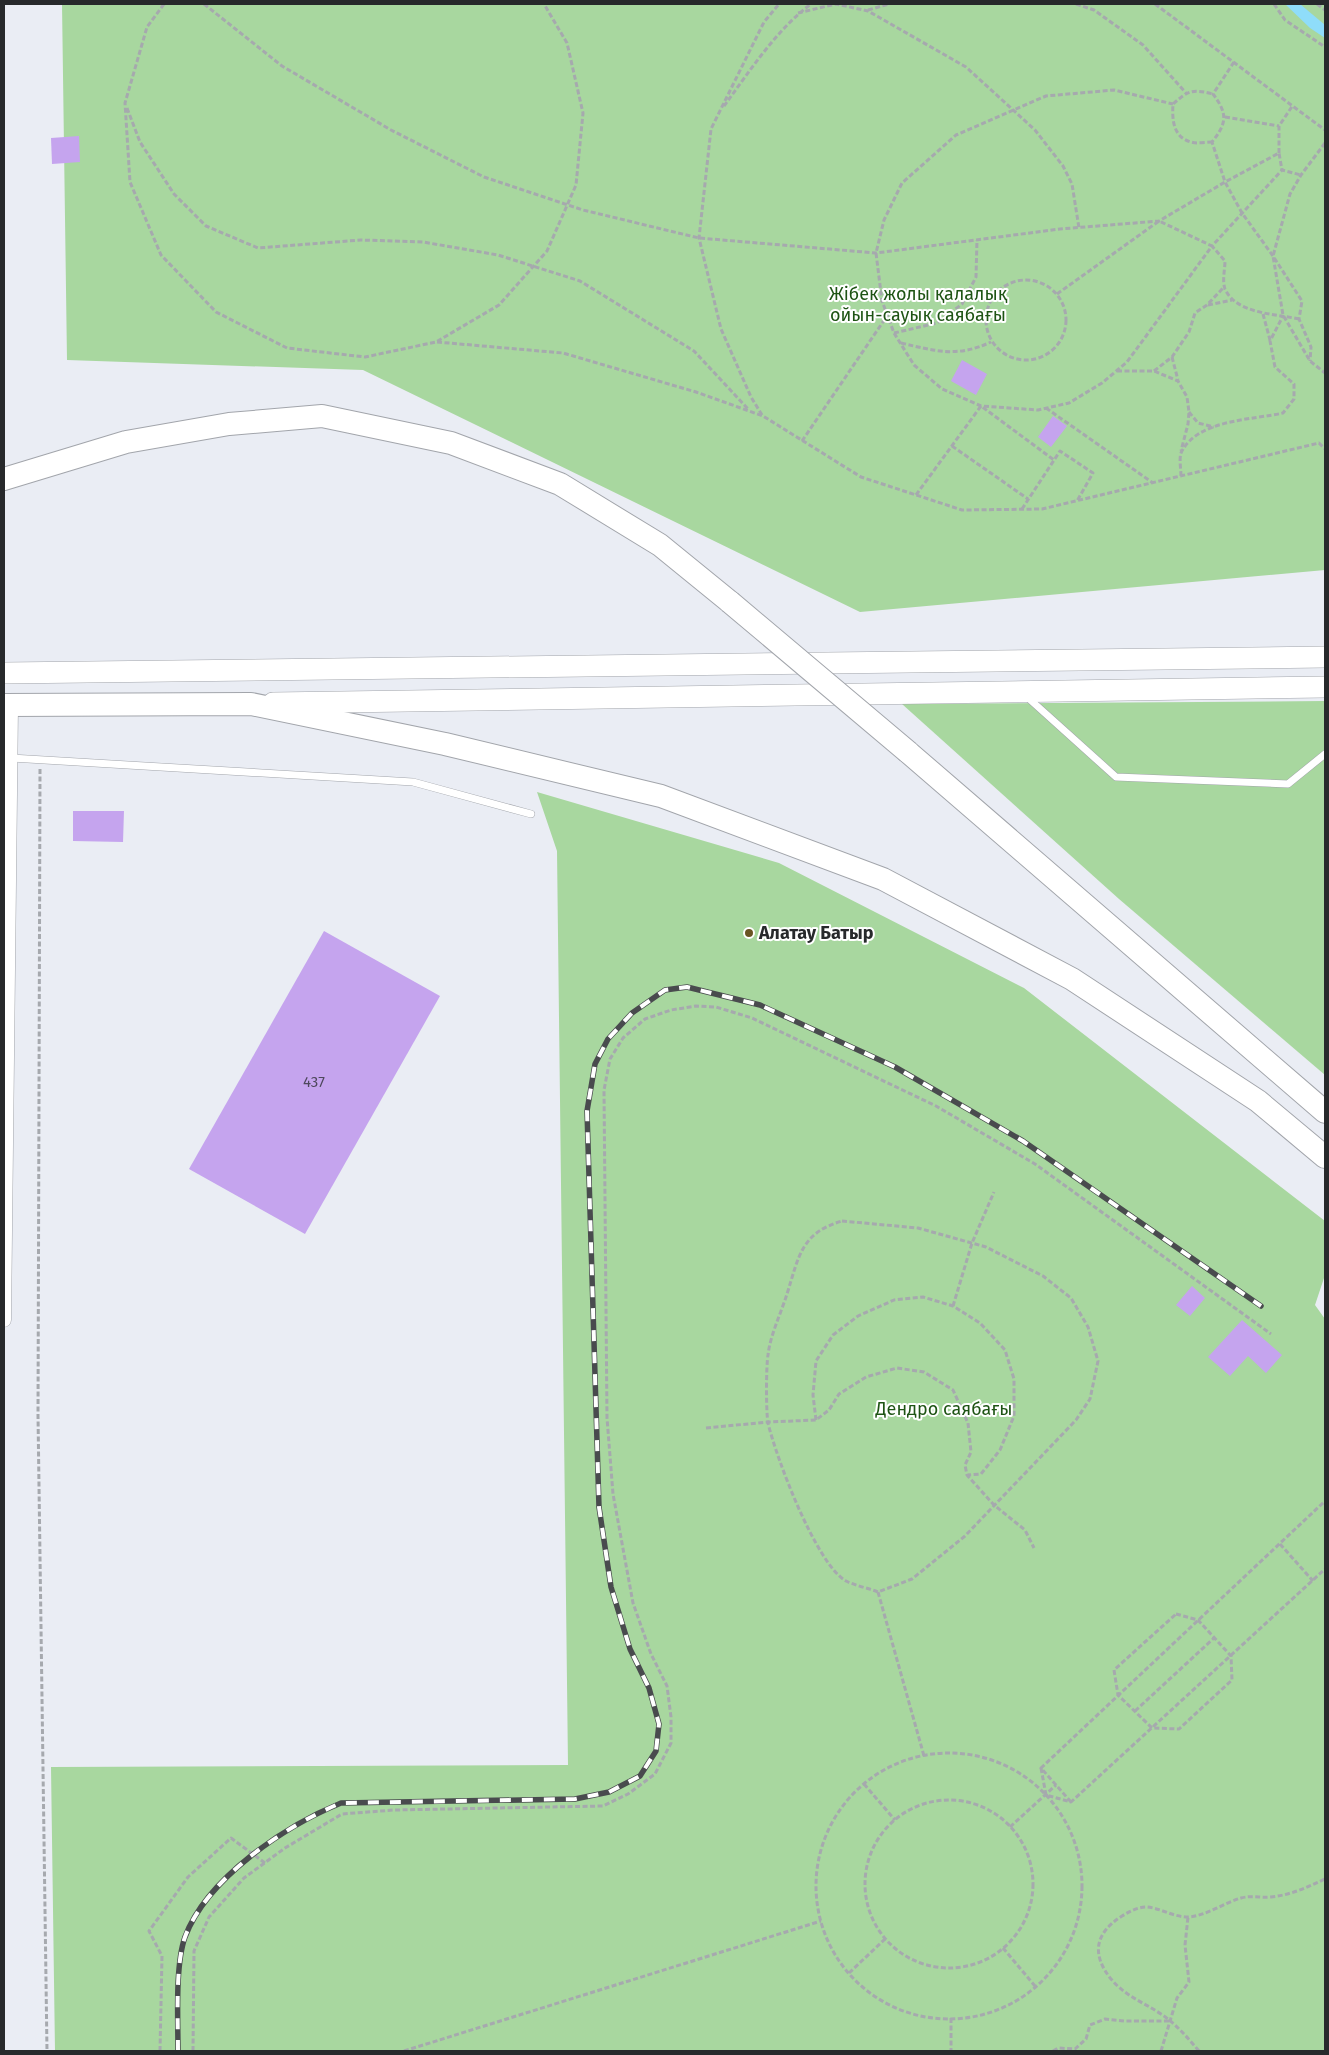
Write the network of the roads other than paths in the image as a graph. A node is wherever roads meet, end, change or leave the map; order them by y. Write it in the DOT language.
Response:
graph roads {
  1 [pos="4,479"];
  2 [pos="1325,657"];
  3 [pos="4,673"];
  4 [pos="1325,686"];
  5 [pos="1020,691"];
  6 [pos="251,704"];
  7 [pos="8,705"];
  8 [pos="1325,754"];
  9 [pos="11,758"];
  10 [pos="531,814"];
  11 [pos="1325,1112"];
  12 [pos="1325,1158"];
  13 [pos="4,1320"];
  1 -- 11 [label="highway, bridge"];
  2 -- 3 [label="main road"];
  4 -- 5 [label="main road"];
  5 -- 6 [label="main road"];
  5 -- 8 [label="lane"];
  6 -- 7 [label="highway"];
  6 -- 12 [label="highway"];
  7 -- 9 [label="street"];
  9 -- 10 [label="lane"];
  9 -- 13 [label="street"];
}
